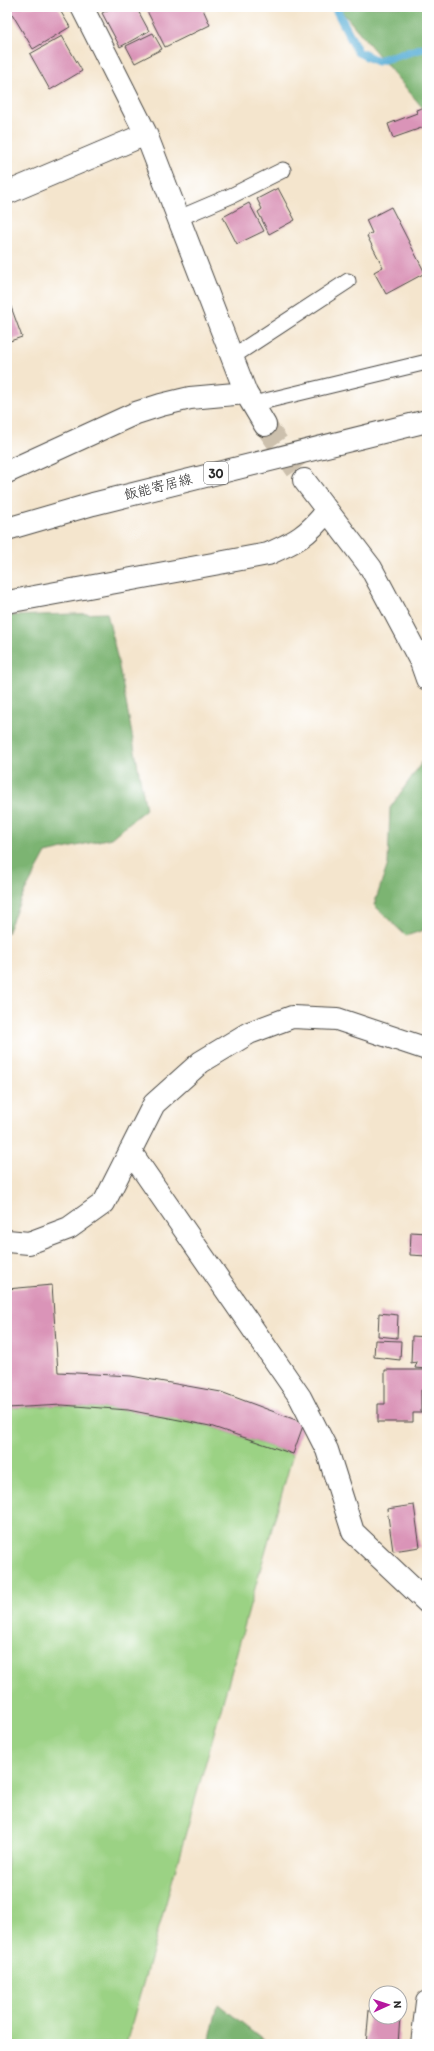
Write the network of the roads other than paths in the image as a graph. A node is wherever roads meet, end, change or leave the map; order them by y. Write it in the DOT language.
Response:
graph roads {
  1 [pos="82,7"];
  2 [pos="146,134"];
  3 [pos="283,170"];
  4 [pos="7,193"];
  5 [pos="179,218"];
  6 [pos="348,281"];
  7 [pos="232,358"];
  8 [pos="427,362"];
  9 [pos="250,399"];
  10 [pos="427,421"];
  11 [pos="265,425"];
  12 [pos="7,472"];
  13 [pos="304,480"];
  14 [pos="327,511"];
  15 [pos="7,529"];
  16 [pos="7,602"];
  17 [pos="427,679"];
  18 [pos="427,1049"];
  19 [pos="130,1150"];
  20 [pos="7,1241"];
  21 [pos="427,1602"];
  22 [pos="427,2002"];
  23 [pos="422,2044"];
  1 -- 2 [label="street"];
  2 -- 4 [label="street"];
  2 -- 5 [label="street"];
  3 -- 5 [label="lane"];
  5 -- 7 [label="street"];
  6 -- 7 [label="lane"];
  7 -- 9 [label="street"];
  8 -- 9 [label="lane"];
  9 -- 11 [label="street"];
  9 -- 12 [label="street"];
  10 -- 15 [label="street, 飯能寄居線 / 30"];
  13 -- 14 [label="street"];
  14 -- 16 [label="street"];
  14 -- 17 [label="street"];
  18 -- 19 [label="street"];
  19 -- 20 [label="street"];
  19 -- 21 [label="street"];
  22 -- 23 [label="street"];
}
